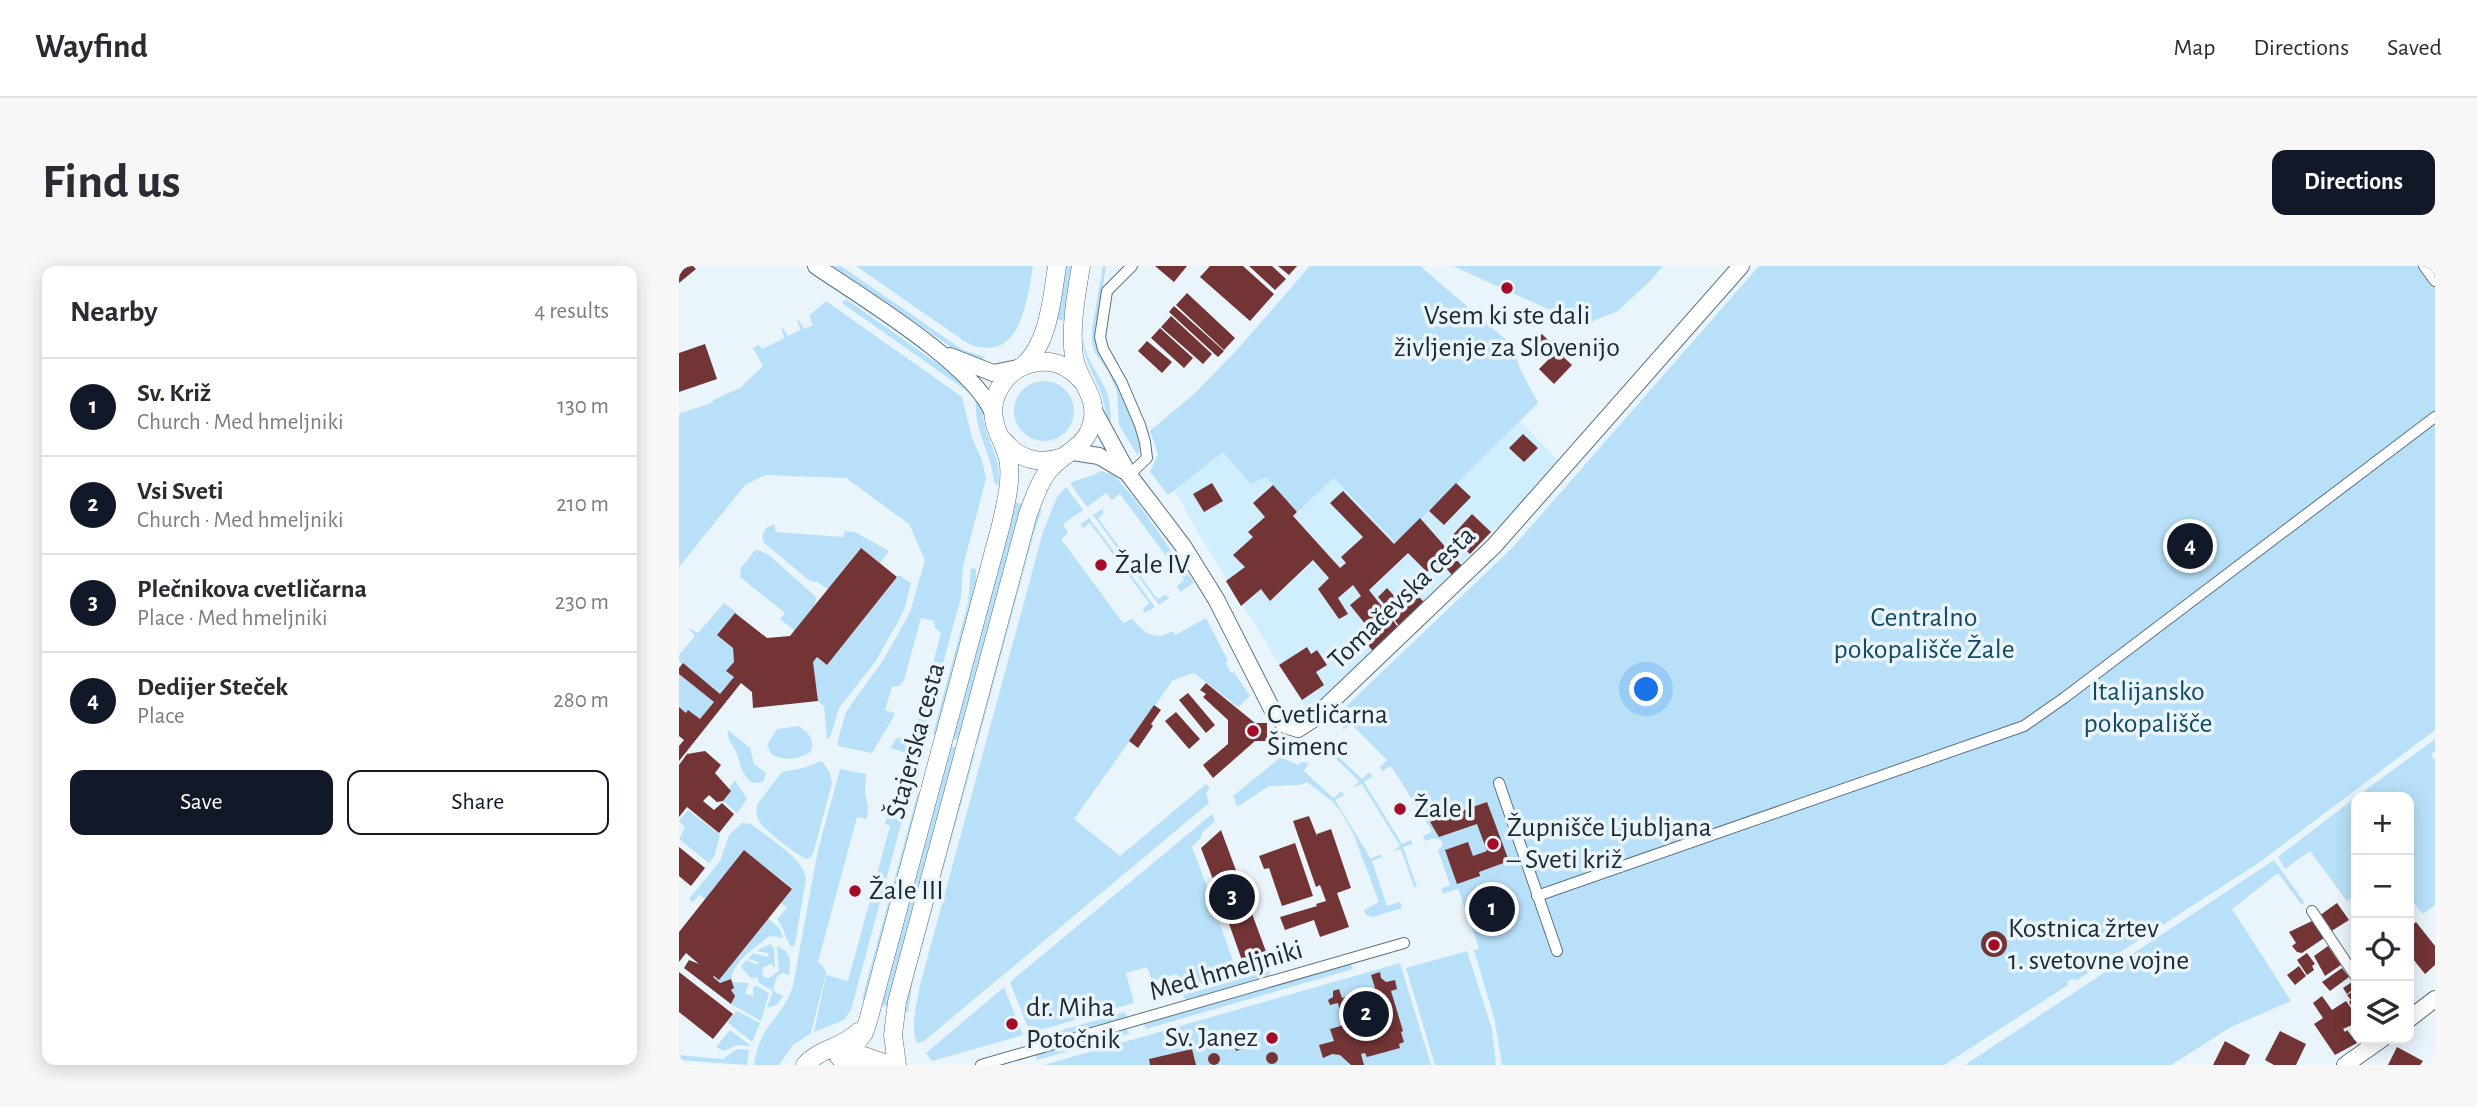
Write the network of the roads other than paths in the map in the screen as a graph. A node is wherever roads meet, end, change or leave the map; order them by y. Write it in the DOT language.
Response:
graph roads {
  1 [pos="816,266"];
  2 [pos="1057,266"];
  3 [pos="1080,266"];
  4 [pos="1132,266"];
  5 [pos="1741,266"];
  6 [pos="2424,266"];
  7 [pos="2435,281"];
  8 [pos="938,351"];
  9 [pos="1021,367"];
  10 [pos="1082,380"];
  11 [pos="1093,409"];
  12 [pos="994,416"];
  13 [pos="2435,417"];
  14 [pos="1000,436"];
  15 [pos="1068,454"];
  16 [pos="1129,475"];
  17 [pos="1499,783"];
  18 [pos="1537,895"];
  19 [pos="2312,911"];
  20 [pos="1404,943"];
  21 [pos="1557,951"];
  22 [pos="2351,970"];
  23 [pos="2435,999"];
  24 [pos="2414,1015"];
  25 [pos="868,1021"];
  26 [pos="2375,1044"];
  27 [pos="847,1055"];
  28 [pos="805,1065"];
  29 [pos="822,1065"];
  30 [pos="889,1065"];
  31 [pos="897,1065"];
  32 [pos="981,1065"];
  33 [pos="2346,1065"];
  1 -- 8 [label="street"];
  2 -- 9 [label="main road"];
  3 -- 10 [label="main road"];
  4 -- 16 [label="street"];
  5 -- 16 [label="street, Tomačevska cesta"];
  6 -- 7 [label="street"];
  8 -- 9 [label="street"];
  8 -- 12 [label="street"];
  9 -- 10 [label="main road"];
  9 -- 12 [label="main road"];
  10 -- 11 [label="main road"];
  11 -- 15 [label="main road, Štajerska cesta"];
  11 -- 16 [label="street, Tomačevska cesta"];
  12 -- 14 [label="main road, Štajerska cesta"];
  13 -- 18 [label="street"];
  14 -- 15 [label="main road"];
  14 -- 25 [label="main road, Štajerska cesta"];
  15 -- 16 [label="street, Tomačevska cesta"];
  15 -- 31 [label="main road, Štajerska cesta"];
  17 -- 18 [label="street"];
  18 -- 21 [label="street"];
  19 -- 22 [label="street"];
  20 -- 32 [label="street, Med hmeljniki"];
  23 -- 24 [label="street"];
  25 -- 27 [label="main road, Štajerska cesta"];
  25 -- 28 [label="main road"];
  26 -- 33 [label="street"];
  27 -- 29 [label="main road"];
  27 -- 30 [label="main road"];
}
